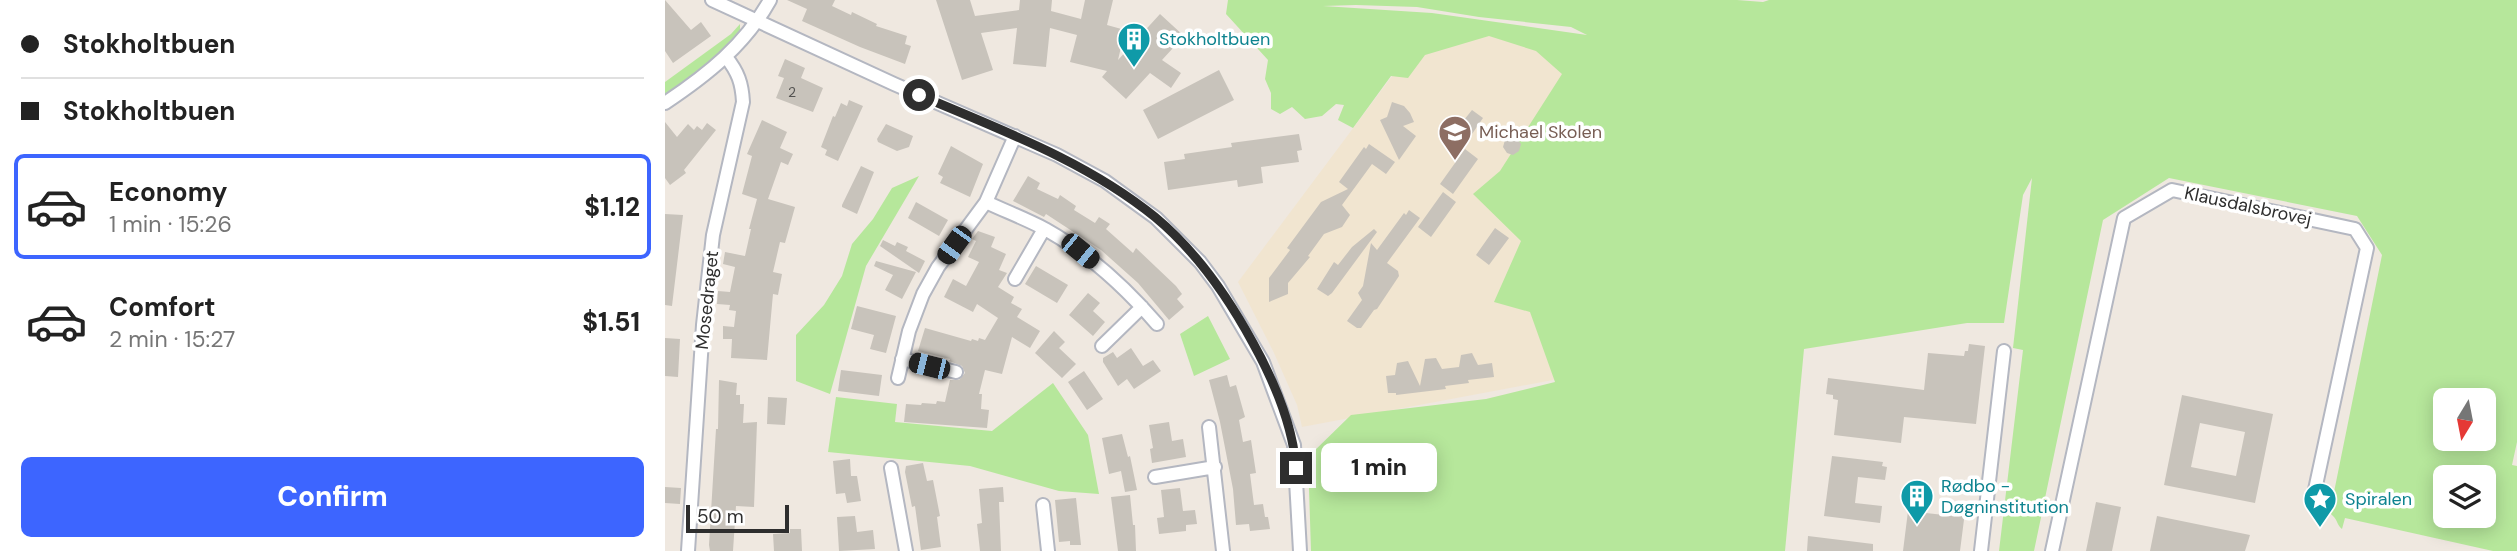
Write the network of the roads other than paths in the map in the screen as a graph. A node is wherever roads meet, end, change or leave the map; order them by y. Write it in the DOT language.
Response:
graph roads {
  1 [pos="712,0"];
  2 [pos="770,0"];
  3 [pos="758,21"];
  4 [pos="726,57"];
  5 [pos="665,103"];
  6 [pos="1015,136"];
  7 [pos="985,202"];
  8 [pos="1044,229"];
  9 [pos="1015,279"];
  10 [pos="1142,307"];
  11 [pos="1157,324"];
  12 [pos="1102,346"];
  13 [pos="2004,351"];
  14 [pos="902,359"];
  15 [pos="956,372"];
  16 [pos="898,378"];
  17 [pos="1209,428"];
  18 [pos="1215,467"];
  19 [pos="891,468"];
  20 [pos="1156,477"];
  21 [pos="2313,499"];
  22 [pos="1043,505"];
  23 [pos="688,551"];
  24 [pos="906,551"];
  25 [pos="1048,551"];
  26 [pos="1223,551"];
  27 [pos="1300,551"];
  28 [pos="1980,551"];
  29 [pos="2052,551"];
  1 -- 3 [label="street"];
  2 -- 3 [label="street"];
  3 -- 4 [label="street"];
  3 -- 6 [label="street"];
  4 -- 5 [label="street"];
  4 -- 23 [label="street, Mosedraget"];
  6 -- 7 [label="street"];
  6 -- 27 [label="street"];
  7 -- 8 [label="street"];
  7 -- 14 [label="street"];
  8 -- 9 [label="street"];
  8 -- 10 [label="street"];
  10 -- 11 [label="street"];
  10 -- 12 [label="street"];
  13 -- 28 [label="street"];
  14 -- 15 [label="street"];
  14 -- 16 [label="street"];
  17 -- 18 [label="street"];
  18 -- 20 [label="street"];
  18 -- 26 [label="street"];
  19 -- 24 [label="street"];
  21 -- 29 [label="street, Klausdalsbrovej"];
  22 -- 25 [label="street"];
}
